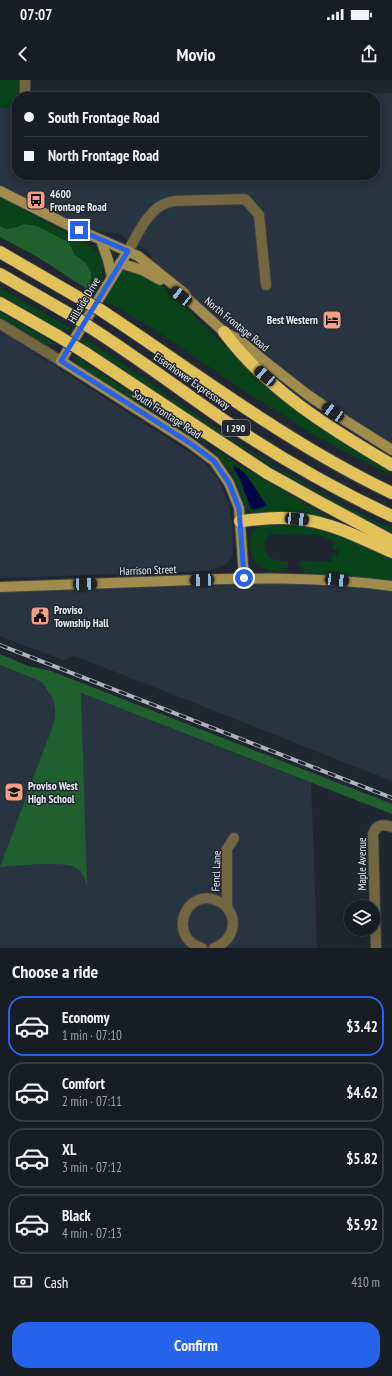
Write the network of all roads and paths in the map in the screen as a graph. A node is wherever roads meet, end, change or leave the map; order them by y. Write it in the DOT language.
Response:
graph roads {
  1 [pos="26,80"];
  2 [pos="25,92"];
  3 [pos="0,191"];
  4 [pos="101,240"];
  5 [pos="128,251"];
  6 [pos="0,252"];
  7 [pos="120,263"];
  8 [pos="0,274"];
  9 [pos="112,277"];
  10 [pos="266,285"];
  11 [pos="190,301"];
  12 [pos="0,303"];
  13 [pos="0,324"];
  14 [pos="224,332"];
  15 [pos="61,361"];
  16 [pos="392,450"];
  17 [pos="392,465"];
  18 [pos="392,493"];
  19 [pos="392,516"];
  20 [pos="240,521"];
  21 [pos="392,541"];
  22 [pos="392,552"];
  23 [pos="244,578"];
  24 [pos="392,586"];
  25 [pos="0,587"];
  26 [pos="392,827"];
  27 [pos="234,838"];
  28 [pos="227,907"];
  29 [pos="202,948"];
  30 [pos="214,948"];
  31 [pos="376,948"];
  1 -- 2 [label="street"];
  3 -- 4 [label="main road, North Frontage Road"];
  4 -- 5 [label="main road, North Frontage Road"];
  4 -- 9 [label="main road"];
  5 -- 7 [label="main road, Hillside Drive"];
  5 -- 10 [label="street"];
  5 -- 11 [label="main road, North Frontage Road"];
  6 -- 18 [label="highway, Eisenhower Expressway / I 290, bridge"];
  7 -- 9 [label="main road, Hillside Drive"];
  7 -- 11 [label="main road"];
  8 -- 19 [label="highway, Eisenhower Expressway / I 290, bridge"];
  9 -- 15 [label="main road, Hillside Drive"];
  11 -- 14 [label="main road, North Frontage Road"];
  12 -- 21 [label="highway, bridge"];
  13 -- 15 [label="street, South Frontage Road"];
  14 -- 16 [label="main road, North Frontage Road"];
  14 -- 17 [label="highway"];
  15 -- 20 [label="main road, South Frontage Road"];
  20 -- 22 [label="highway"];
  20 -- 23 [label="main road, South Frontage Road"];
  23 -- 24 [label="main road, Harrison Street"];
  23 -- 25 [label="main road, Harrison Street"];
  26 -- 31 [label="street, Maple Avenue"];
  27 -- 28 [label="street, Fencl Lane"];
  28 -- 29 [label="street, Fencl Lane"];
  28 -- 30 [label="street, Fencl Lane"];
}
